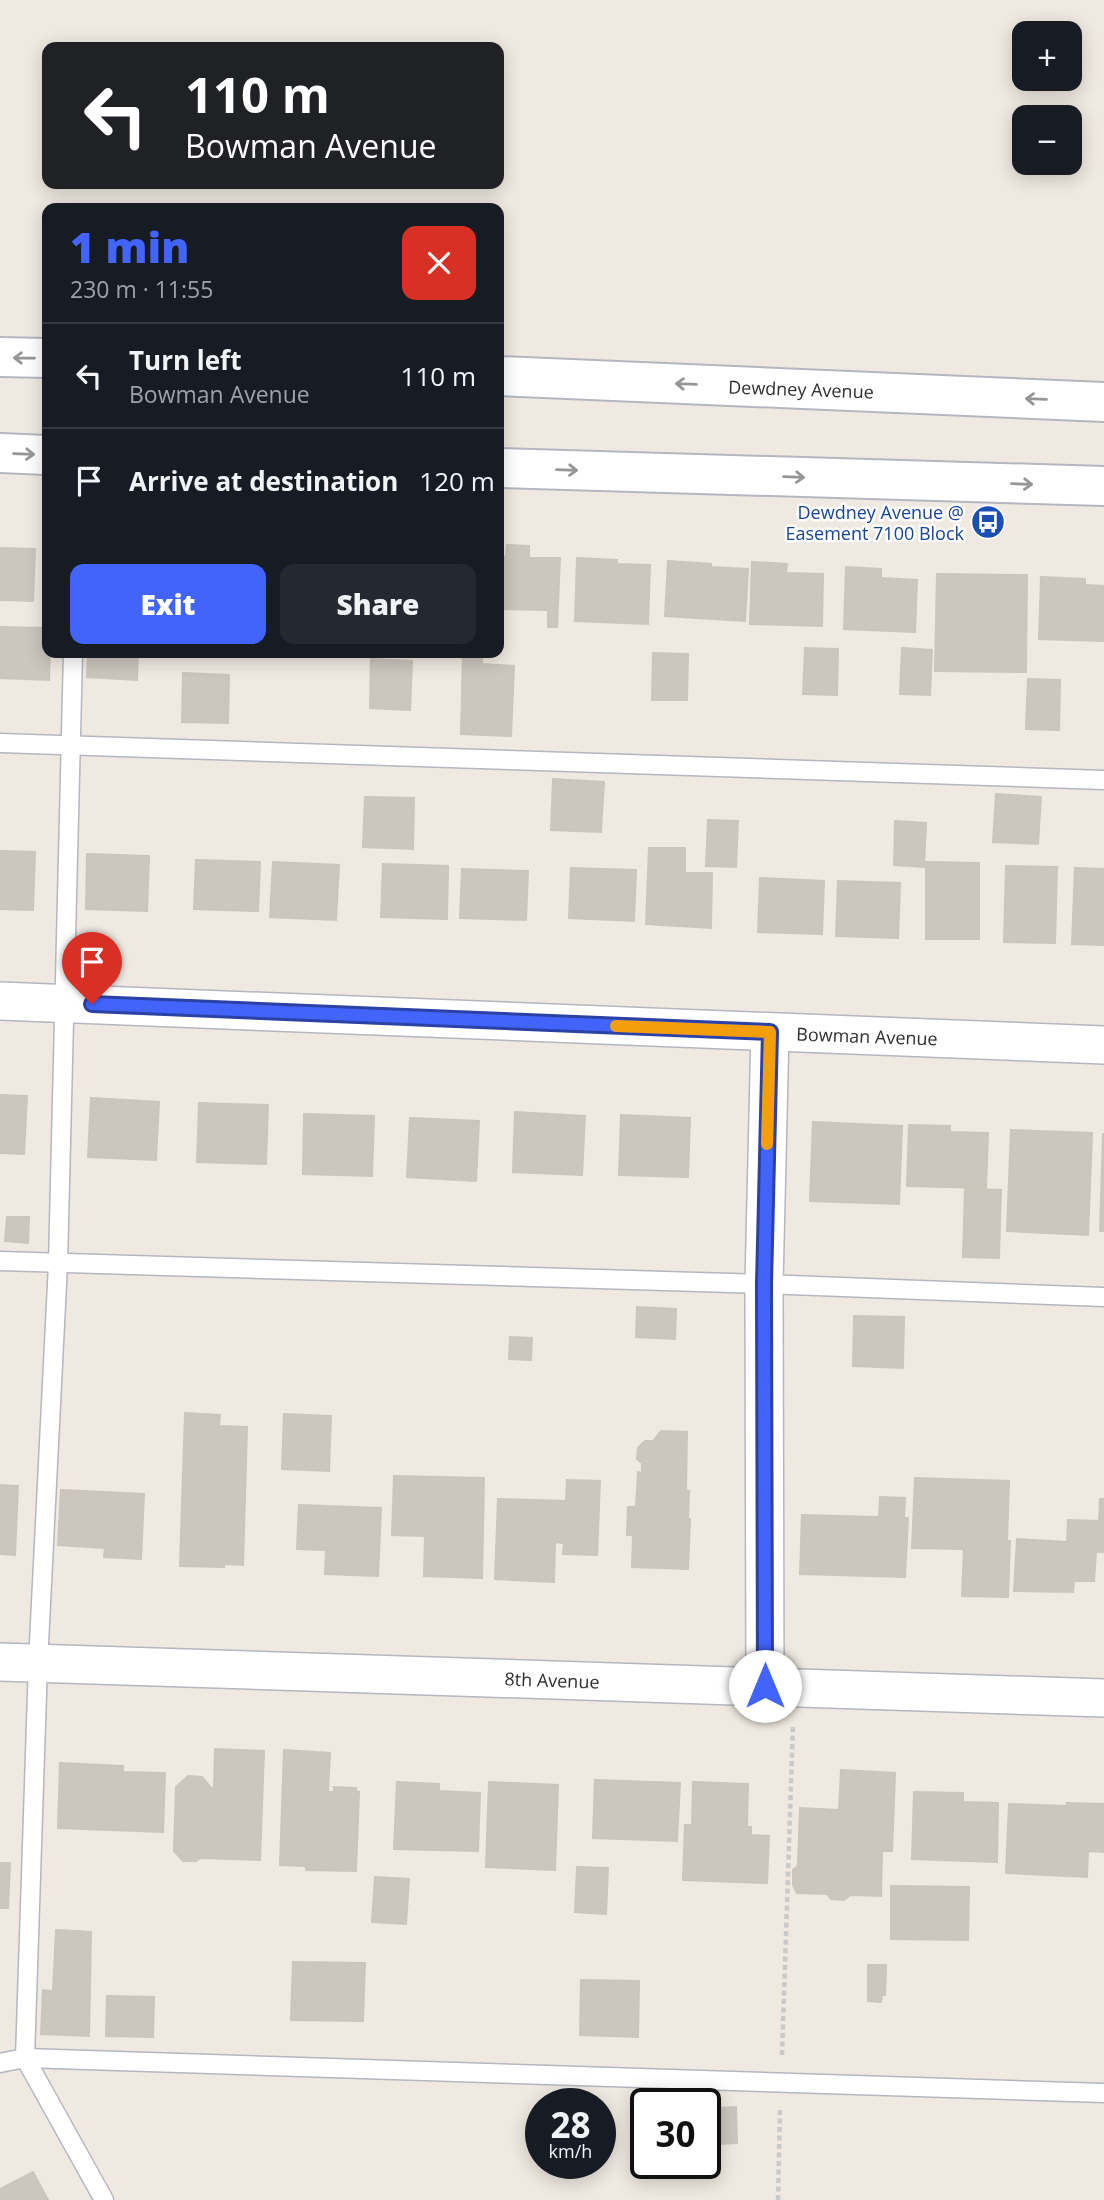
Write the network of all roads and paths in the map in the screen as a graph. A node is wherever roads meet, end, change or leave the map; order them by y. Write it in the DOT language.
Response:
graph roads {
  1 [pos="0,357"];
  2 [pos="42,358"];
  3 [pos="504,376"];
  4 [pos="1104,402"];
  5 [pos="0,453"];
  6 [pos="42,455"];
  7 [pos="504,468"];
  8 [pos="1104,486"];
  9 [pos="73,658"];
  10 [pos="0,743"];
  11 [pos="71,744"];
  12 [pos="1104,780"];
  13 [pos="0,1001"];
  14 [pos="64,1003"];
  15 [pos="770,1032"];
  16 [pos="1104,1045"];
  17 [pos="0,1261"];
  18 [pos="58,1264"];
  19 [pos="764,1284"];
  20 [pos="1104,1297"];
  21 [pos="0,1662"];
  22 [pos="38,1663"];
  23 [pos="780,1687"];
  24 [pos="1104,1698"];
  25 [pos="25,2058"];
  26 [pos="0,2063"];
  27 [pos="781,2082"];
  28 [pos="1104,2093"];
  29 [pos="104,2200"];
  30 [pos="778,2200"];
  2 -- 1 [label="main road, one-way"];
  4 -- 3 [label="main road, Dewdney Avenue, one-way"];
  5 -- 6 [label="main road, one-way"];
  7 -- 8 [label="main road, one-way"];
  9 -- 11 [label="lane"];
  10 -- 11 [label="lane"];
  11 -- 12 [label="lane"];
  11 -- 14 [label="lane"];
  13 -- 14 [label="street, Bowman Avenue"];
  14 -- 15 [label="street, Bowman Avenue"];
  14 -- 18 [label="lane"];
  15 -- 16 [label="street, Bowman Avenue"];
  15 -- 19 [label="street"];
  17 -- 18 [label="lane"];
  18 -- 19 [label="lane"];
  18 -- 22 [label="lane"];
  19 -- 20 [label="lane"];
  19 -- 23 [label="street"];
  21 -- 22 [label="street, 8th Avenue"];
  22 -- 23 [label="street, 8th Avenue"];
  22 -- 25 [label="lane"];
  23 -- 24 [label="street, 8th Avenue"];
  23 -- 27 [label="path"];
  25 -- 26 [label="lane"];
  25 -- 27 [label="lane"];
  25 -- 29 [label="lane"];
  27 -- 28 [label="lane"];
  27 -- 30 [label="path"];
}
